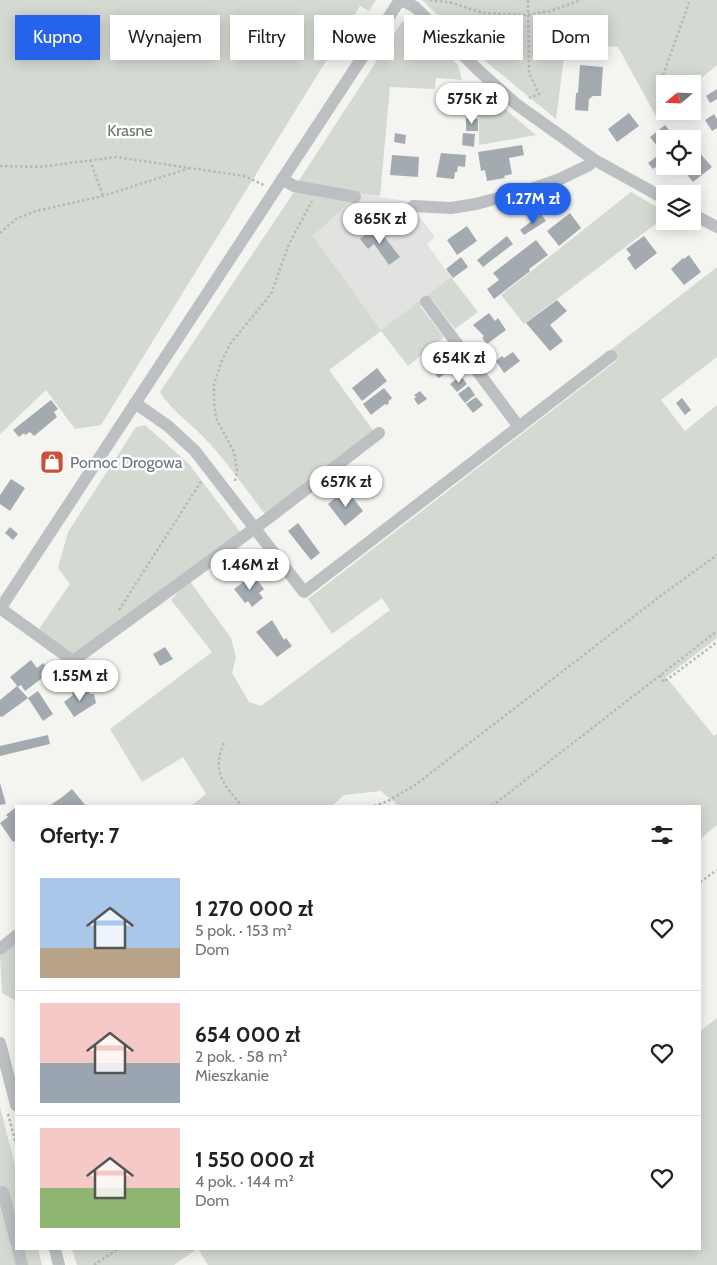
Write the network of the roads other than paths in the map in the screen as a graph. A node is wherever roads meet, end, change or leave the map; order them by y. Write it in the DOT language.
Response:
graph roads {
  1 [pos="401,0"];
  2 [pos="594,159"];
  3 [pos="278,185"];
  4 [pos="656,194"];
  5 [pos="355,197"];
  6 [pos="413,206"];
  7 [pos="701,219"];
  8 [pos="717,227"];
  9 [pos="426,302"];
  10 [pos="611,356"];
  11 [pos="135,402"];
  12 [pos="519,427"];
  13 [pos="379,433"];
  14 [pos="255,528"];
  15 [pos="0,608"];
  16 [pos="15,937"];
  17 [pos="0,949"];
  18 [pos="0,1043"];
  19 [pos="15,1100"];
  20 [pos="0,1193"];
  21 [pos="15,1238"];
  22 [pos="18,1250"];
  23 [pos="55,1250"];
  24 [pos="22,1265"];
  25 [pos="59,1265"];
  1 -- 2 [label="street"];
  1 -- 3 [label="street"];
  2 -- 4 [label="street"];
  2 -- 6 [label="street"];
  3 -- 5 [label="street"];
  3 -- 11 [label="street"];
  7 -- 8 [label="street"];
  9 -- 12 [label="street"];
  10 -- 12 [label="street"];
  11 -- 14 [label="street"];
  11 -- 15 [label="street"];
  12 -- 14 [label="street"];
  13 -- 14 [label="street"];
  14 -- 15 [label="street"];
  16 -- 17 [label="street"];
  18 -- 19 [label="street"];
  20 -- 21 [label="street"];
  22 -- 24 [label="street"];
  23 -- 25 [label="street"];
}
